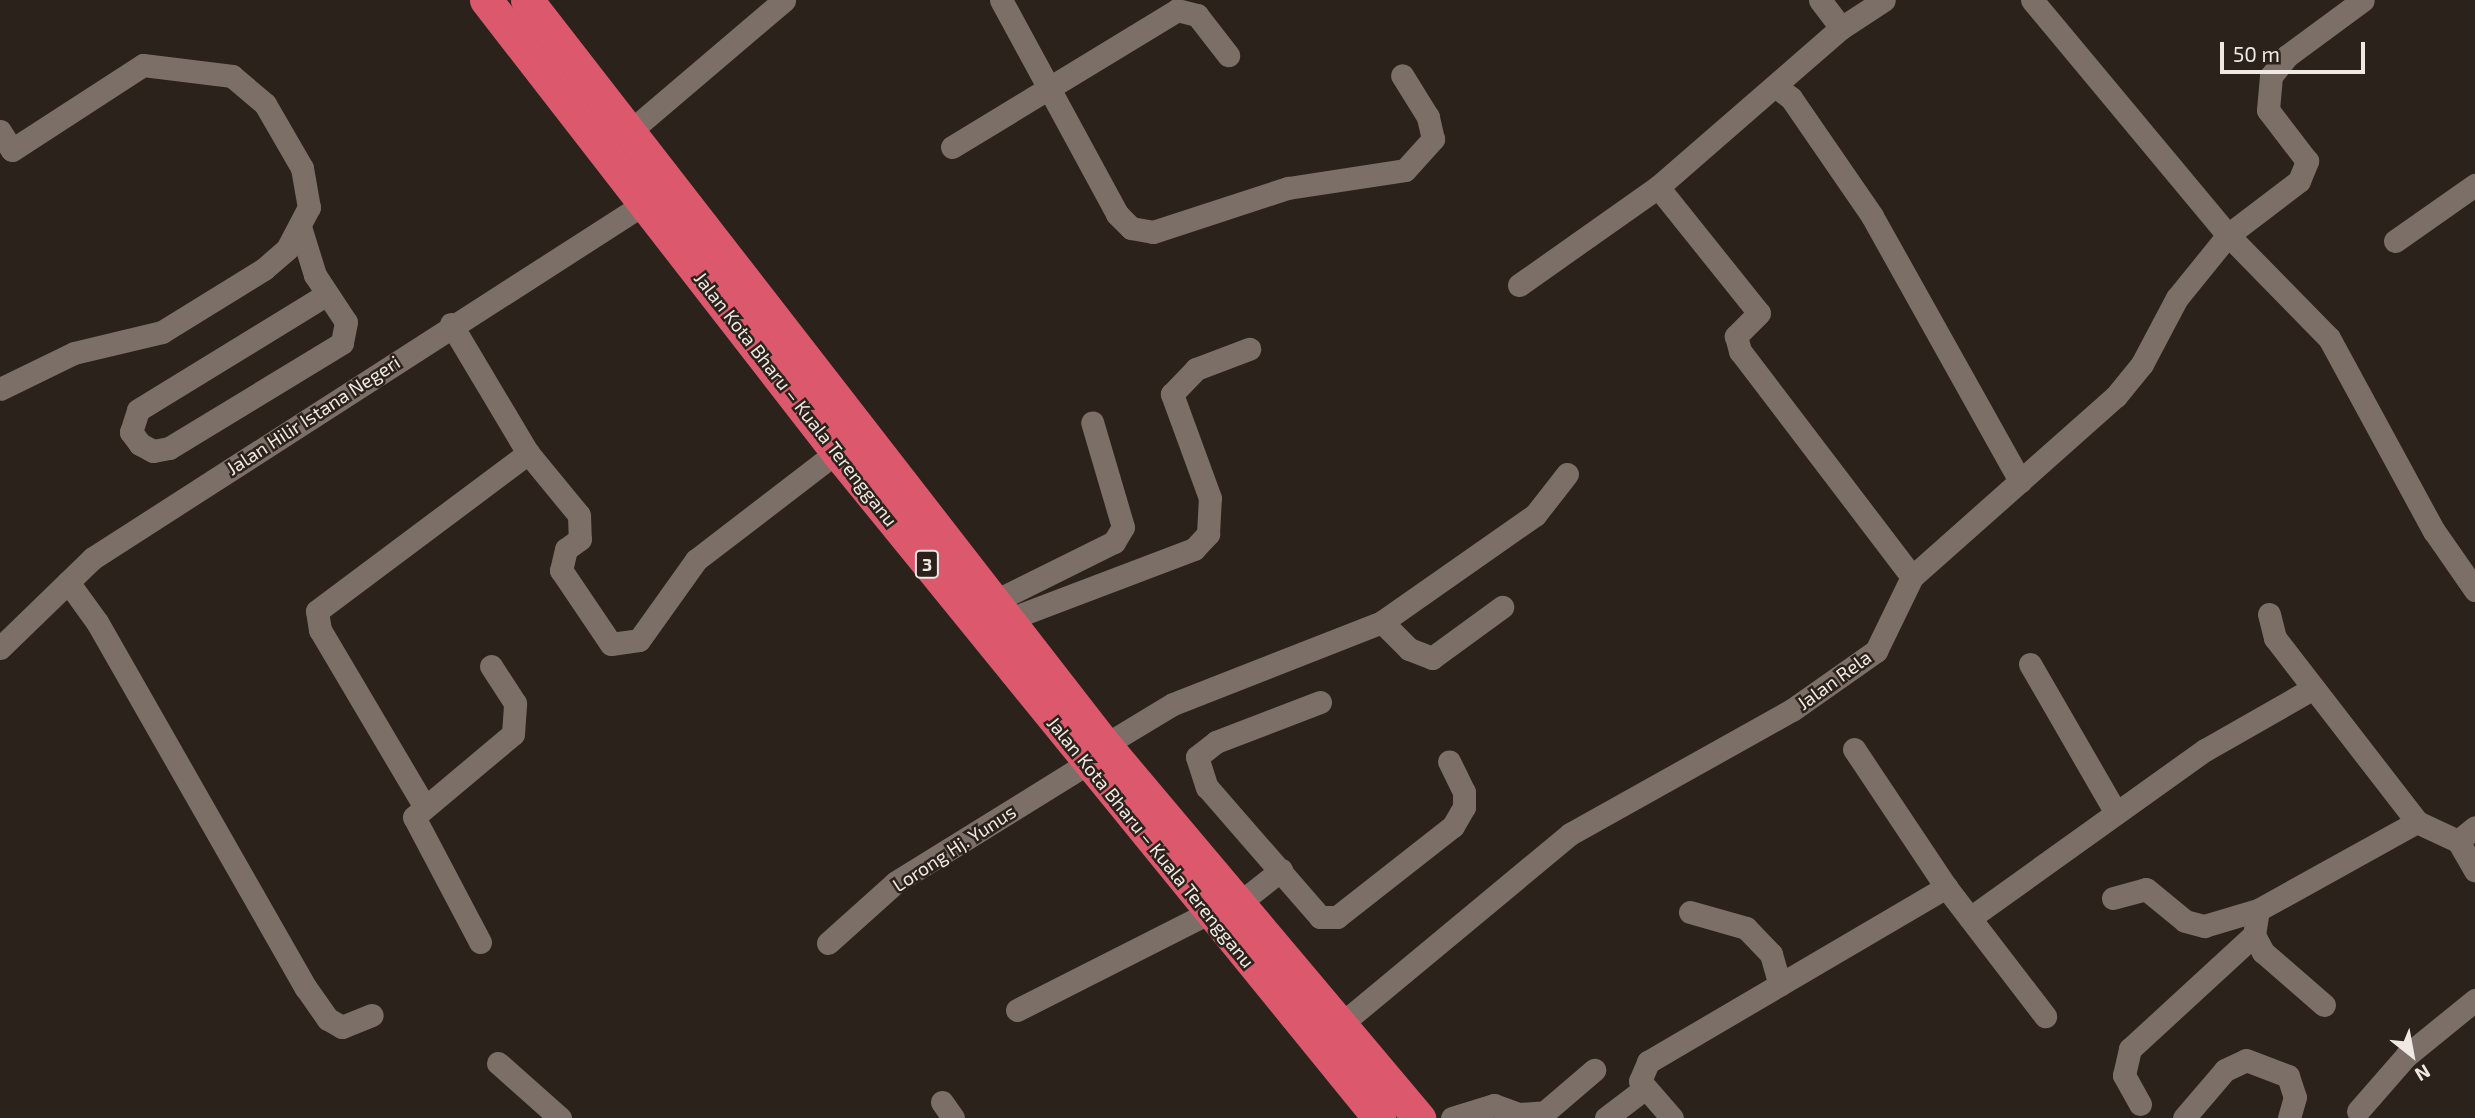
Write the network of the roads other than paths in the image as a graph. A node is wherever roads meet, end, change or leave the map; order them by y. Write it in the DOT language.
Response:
graph roads {
  1 [pos="486,0"];
  2 [pos="527,0"];
  3 [pos="784,0"];
  4 [pos="1001,0"];
  5 [pos="1820,0"];
  6 [pos="1884,0"];
  7 [pos="2363,0"];
  8 [pos="2039,2"];
  9 [pos="1841,28"];
  10 [pos="1228,55"];
  11 [pos="1402,75"];
  12 [pos="1051,85"];
  13 [pos="1774,86"];
  14 [pos="0,131"];
  15 [pos="628,133"];
  16 [pos="951,147"];
  17 [pos="2475,185"];
  18 [pos="1658,187"];
  19 [pos="642,205"];
  20 [pos="301,230"];
  21 [pos="2228,235"];
  22 [pos="2395,242"];
  23 [pos="1519,285"];
  24 [pos="326,295"];
  25 [pos="451,324"];
  26 [pos="1249,349"];
  27 [pos="0,389"];
  28 [pos="1092,422"];
  29 [pos="837,452"];
  30 [pos="528,453"];
  31 [pos="1567,474"];
  32 [pos="2020,481"];
  33 [pos="1912,577"];
  34 [pos="68,582"];
  35 [pos="2475,590"];
  36 [pos="1502,607"];
  37 [pos="1000,611"];
  38 [pos="2269,614"];
  39 [pos="1382,622"];
  40 [pos="0,648"];
  41 [pos="2030,664"];
  42 [pos="491,666"];
  43 [pos="2312,689"];
  44 [pos="1320,702"];
  45 [pos="1854,749"];
  46 [pos="1097,754"];
  47 [pos="1449,761"];
  48 [pos="423,804"];
  49 [pos="2115,811"];
  50 [pos="2417,822"];
  51 [pos="2466,834"];
  52 [pos="1281,870"];
  53 [pos="2475,870"];
  54 [pos="1946,887"];
  55 [pos="2113,898"];
  56 [pos="1223,908"];
  57 [pos="2258,910"];
  58 [pos="1690,912"];
  59 [pos="1970,918"];
  60 [pos="2254,935"];
  61 [pos="480,942"];
  62 [pos="828,943"];
  63 [pos="1780,985"];
  64 [pos="2475,1000"];
  65 [pos="2324,1006"];
  66 [pos="1017,1010"];
  67 [pos="372,1015"];
  68 [pos="2045,1016"];
  69 [pos="1340,1025"];
  70 [pos="498,1063"];
  71 [pos="1594,1070"];
  72 [pos="1644,1089"];
  73 [pos="2140,1104"];
  74 [pos="2358,1111"];
  75 [pos="560,1118"];
  76 [pos="1379,1118"];
  77 [pos="1419,1118"];
  78 [pos="1452,1118"];
  79 [pos="1606,1118"];
  80 [pos="1672,1118"];
  81 [pos="2184,1118"];
  82 [pos="2289,1118"];
  1 -- 19 [label="highway, Jalan Kota Bharu – Kuala Terengganu / 3"];
  2 -- 15 [label="highway, Jalan Kota Bharu – Kuala Terengganu / 3"];
  3 -- 15 [label="street"];
  4 -- 12 [label="street"];
  5 -- 9 [label="street"];
  6 -- 9 [label="street"];
  7 -- 21 [label="street, Jalan Rela"];
  8 -- 21 [label="street"];
  9 -- 13 [label="street"];
  10 -- 12 [label="street"];
  11 -- 12 [label="street"];
  12 -- 16 [label="street"];
  13 -- 18 [label="street"];
  13 -- 32 [label="street"];
  14 -- 20 [label="street"];
  15 -- 37 [label="highway, Jalan Kota Bharu – Kuala Terengganu / 3"];
  17 -- 22 [label="street"];
  18 -- 23 [label="street"];
  18 -- 33 [label="street"];
  19 -- 25 [label="street, Jalan Hilir Istana Negeri"];
  19 -- 29 [label="highway, Jalan Kota Bharu – Kuala Terengganu / 3"];
  20 -- 24 [label="street"];
  20 -- 27 [label="street"];
  21 -- 32 [label="street, Jalan Rela"];
  21 -- 35 [label="street"];
  24 -- 24 [label="street"];
  25 -- 30 [label="street"];
  25 -- 34 [label="street, Jalan Hilir Istana Negeri"];
  26 -- 37 [label="street"];
  28 -- 37 [label="street"];
  29 -- 30 [label="street"];
  29 -- 46 [label="highway, Jalan Kota Bharu – Kuala Terengganu / 3"];
  30 -- 48 [label="street"];
  31 -- 39 [label="street, Lorong Hj. Yunus"];
  32 -- 33 [label="street, Jalan Rela"];
  33 -- 69 [label="street, Jalan Rela"];
  34 -- 40 [label="street, Jalan Hilir Istana Negeri"];
  34 -- 67 [label="street"];
  36 -- 39 [label="street"];
  37 -- 46 [label="highway, Jalan Kota Bharu – Kuala Terengganu / 3"];
  38 -- 43 [label="street"];
  39 -- 46 [label="street, Lorong Hj. Yunus"];
  41 -- 49 [label="street"];
  42 -- 48 [label="street"];
  43 -- 49 [label="street"];
  43 -- 50 [label="street"];
  44 -- 52 [label="street"];
  45 -- 54 [label="street"];
  46 -- 56 [label="highway, Jalan Kota Bharu – Kuala Terengganu / 3"];
  46 -- 62 [label="street, Lorong Hj. Yunus"];
  47 -- 52 [label="street"];
  48 -- 61 [label="street"];
  49 -- 59 [label="street"];
  50 -- 51 [label="street"];
  50 -- 57 [label="street"];
  51 -- 53 [label="street"];
  52 -- 56 [label="street"];
  54 -- 59 [label="street"];
  54 -- 63 [label="street"];
  55 -- 57 [label="street"];
  56 -- 66 [label="street"];
  56 -- 69 [label="highway, Jalan Kota Bharu – Kuala Terengganu / 3"];
  56 -- 76 [label="highway, Jalan Kota Bharu – Kuala Terengganu / 3"];
  57 -- 60 [label="street"];
  58 -- 63 [label="street"];
  59 -- 68 [label="street"];
  60 -- 65 [label="street"];
  60 -- 73 [label="street"];
  63 -- 72 [label="street"];
  64 -- 74 [label="street"];
  69 -- 77 [label="highway, Jalan Kota Bharu – Kuala Terengganu / 3"];
  70 -- 75 [label="street"];
  71 -- 78 [label="street"];
  72 -- 79 [label="street"];
  72 -- 80 [label="street"];
  81 -- 82 [label="street"];
}
